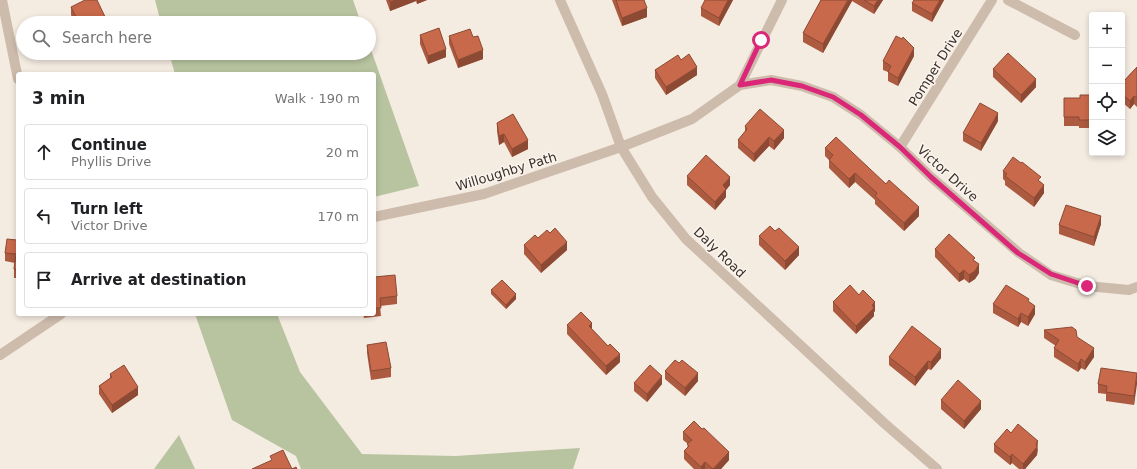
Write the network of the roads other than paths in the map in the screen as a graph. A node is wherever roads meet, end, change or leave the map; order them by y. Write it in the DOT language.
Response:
graph roads {
  1 [pos="2,0"];
  2 [pos="560,0"];
  3 [pos="782,0"];
  4 [pos="992,0"];
  5 [pos="1008,0"];
  6 [pos="1075,35"];
  7 [pos="17,72"];
  8 [pos="740,85"];
  9 [pos="621,147"];
  10 [pos="900,147"];
  11 [pos="376,217"];
  12 [pos="1137,287"];
  13 [pos="58,316"];
  14 [pos="0,354"];
  15 [pos="937,469"];
  1 -- 7 [label="street"];
  2 -- 9 [label="street, Daly Road"];
  3 -- 8 [label="street"];
  4 -- 10 [label="street, Pomper Drive"];
  5 -- 6 [label="street"];
  8 -- 9 [label="street, Willoughby Path"];
  8 -- 10 [label="street, Victor Drive"];
  9 -- 11 [label="street, Willoughby Path"];
  9 -- 15 [label="street, Daly Road"];
  10 -- 12 [label="street, Victor Drive"];
  13 -- 14 [label="street"];
}
